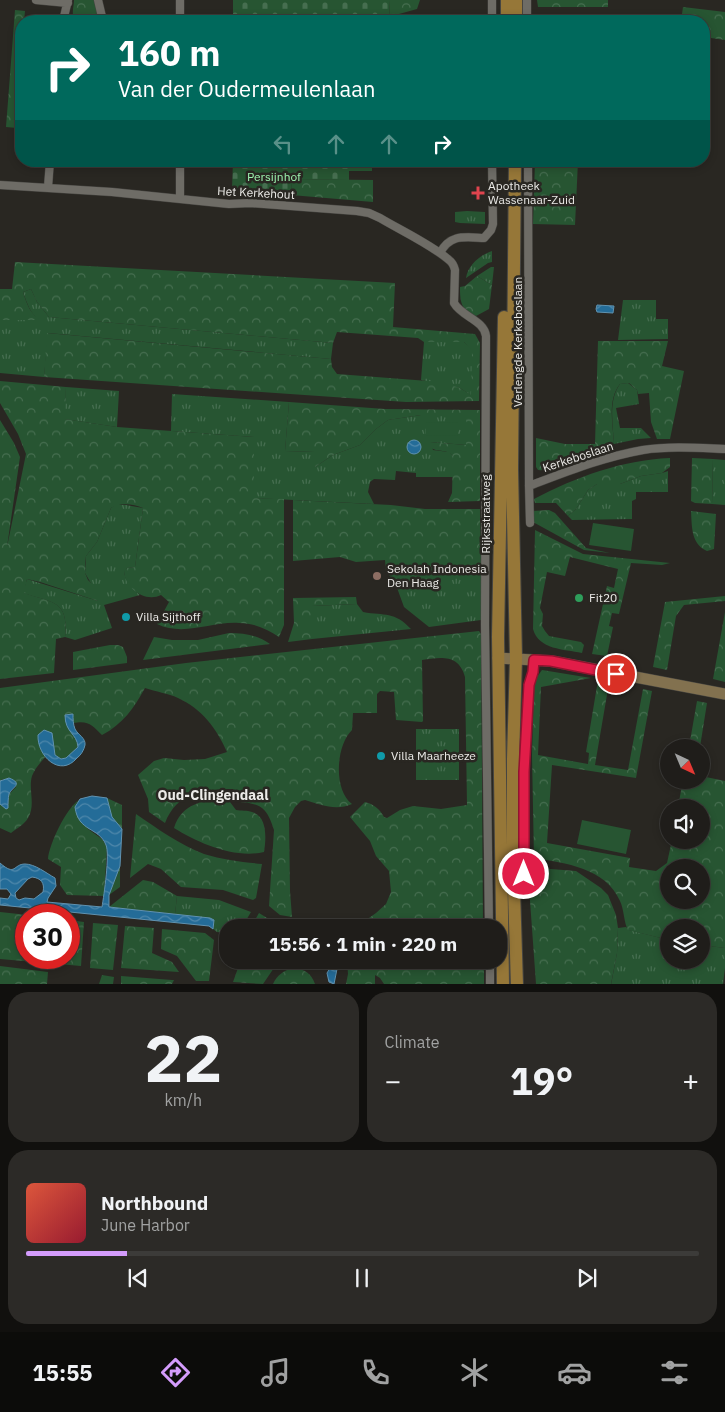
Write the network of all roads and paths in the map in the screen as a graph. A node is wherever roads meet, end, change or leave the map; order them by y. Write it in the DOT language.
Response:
graph roads {
  1 [pos="36,0"];
  2 [pos="98,0"];
  3 [pos="180,0"];
  4 [pos="492,0"];
  5 [pos="506,0"];
  6 [pos="516,0"];
  7 [pos="527,0"];
  8 [pos="68,1"];
  9 [pos="64,15"];
  10 [pos="102,15"];
  11 [pos="180,15"];
  12 [pos="492,15"];
  13 [pos="506,15"];
  14 [pos="516,15"];
  15 [pos="527,15"];
  16 [pos="50,167"];
  17 [pos="180,167"];
  18 [pos="492,167"];
  19 [pos="507,167"];
  20 [pos="515,167"];
  21 [pos="528,167"];
  22 [pos="0,185"];
  23 [pos="48,187"];
  24 [pos="180,198"];
  25 [pos="440,254"];
  26 [pos="725,449"];
  27 [pos="528,486"];
  28 [pos="530,524"];
  29 [pos="498,658"];
  30 [pos="516,658"];
  31 [pos="534,660"];
  32 [pos="725,694"];
  33 [pos="524,874"];
  34 [pos="489,919"];
  35 [pos="490,969"];
  36 [pos="490,984"];
  37 [pos="503,984"];
  38 [pos="517,984"];
  1 -- 8 [label="street"];
  2 -- 10 [label="street"];
  3 -- 11 [label="street"];
  4 -- 12 [label="street"];
  5 -- 13 [label="main road"];
  6 -- 14 [label="main road"];
  7 -- 15 [label="street"];
  8 -- 9 [label="street"];
  16 -- 23 [label="street"];
  17 -- 24 [label="street"];
  18 -- 25 [label="street"];
  19 -- 29 [label="main road, Rijksstraatweg"];
  20 -- 30 [label="main road"];
  21 -- 27 [label="street, Verlengde Kerkeboslaan"];
  22 -- 23 [label="street, Het Kerkehout"];
  23 -- 24 [label="street, Het Kerkehout"];
  24 -- 25 [label="street, Het Kerkehout"];
  25 -- 34 [label="street, Rijksstraatweg"];
  26 -- 27 [label="street, Kerkeboslaan"];
  27 -- 28 [label="street, Verlengde Kerkeboslaan"];
  29 -- 30 [label="street"];
  29 -- 37 [label="main road, Rijksstraatweg"];
  30 -- 31 [label="street"];
  30 -- 38 [label="main road"];
  31 -- 32 [label="street"];
  31 -- 33 [label="street"];
  35 -- 36 [label="street"];
}
